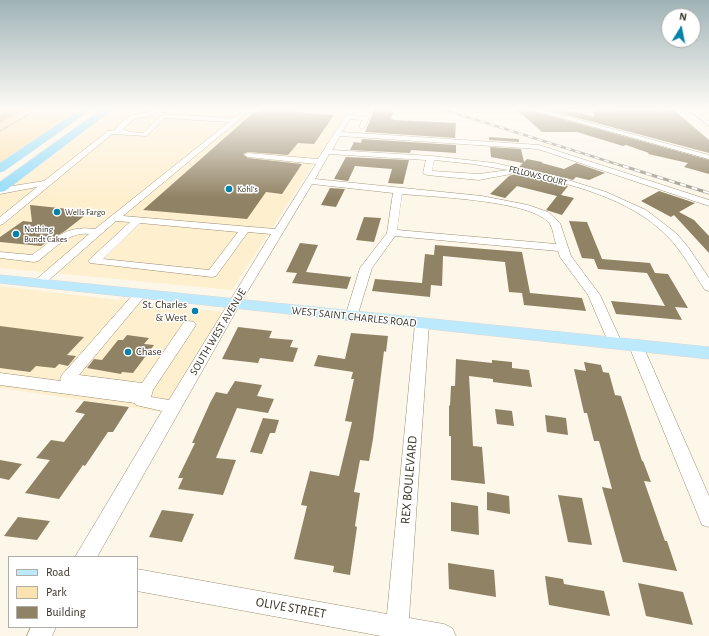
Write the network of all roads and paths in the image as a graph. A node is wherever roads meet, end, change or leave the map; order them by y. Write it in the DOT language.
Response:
graph roads {
  1 [pos="44,139"];
  2 [pos="68,139"];
  3 [pos="102,139"];
  4 [pos="211,139"];
  5 [pos="338,139"];
  6 [pos="443,139"];
  7 [pos="464,139"];
  8 [pos="642,139"];
  9 [pos="464,142"];
  10 [pos="35,145"];
  11 [pos="328,152"];
  12 [pos="248,156"];
  13 [pos="709,157"];
  14 [pos="430,159"];
  15 [pos="322,162"];
  16 [pos="0,168"];
  17 [pos="521,171"];
  18 [pos="16,177"];
  19 [pos="0,178"];
  20 [pos="310,181"];
  21 [pos="45,184"];
  22 [pos="0,188"];
  23 [pos="0,191"];
  24 [pos="398,191"];
  25 [pos="709,202"];
  26 [pos="114,218"];
  27 [pos="138,220"];
  28 [pos="0,222"];
  29 [pos="245,229"];
  30 [pos="98,232"];
  31 [pos="278,232"];
  32 [pos="392,233"];
  33 [pos="562,248"];
  34 [pos="0,255"];
  35 [pos="0,279"];
  36 [pos="38,283"];
  37 [pos="709,287"];
  38 [pos="141,293"];
  39 [pos="234,304"];
  40 [pos="351,316"];
  41 [pos="422,324"];
  42 [pos="190,325"];
  43 [pos="615,343"];
  44 [pos="636,346"];
  45 [pos="709,353"];
  46 [pos="0,379"];
  47 [pos="144,394"];
  48 [pos="174,406"];
  49 [pos="709,518"];
  50 [pos="87,556"];
  51 [pos="138,580"];
  52 [pos="396,632"];
  53 [pos="444,636"];
  1 -- 10 [label="highway"];
  2 -- 18 [label="highway"];
  3 -- 21 [label="street"];
  4 -- 26 [label="street"];
  5 -- 11 [label="street, SOUTH WEST AVENUE"];
  6 -- 9 [label="street"];
  7 -- 9 [label="street"];
  8 -- 13 [label="street"];
  9 -- 25 [label="street"];
  10 -- 16 [label="highway"];
  10 -- 19 [label="highway"];
  11 -- 14 [label="street, FELLOWS COURT"];
  11 -- 15 [label="street, SOUTH WEST AVENUE"];
  12 -- 15 [label="street"];
  14 -- 17 [label="street, FELLOWS COURT"];
  14 -- 17 [label="street"];
  15 -- 20 [label="street, SOUTH WEST AVENUE"];
  17 -- 37 [label="street, FELLOWS COURT"];
  18 -- 21 [label="street"];
  18 -- 22 [label="highway"];
  20 -- 24 [label="street"];
  20 -- 31 [label="street, SOUTH WEST AVENUE"];
  21 -- 23 [label="street"];
  21 -- 28 [label="street"];
  24 -- 32 [label="street"];
  24 -- 33 [label="street"];
  26 -- 27 [label="street"];
  26 -- 30 [label="street"];
  27 -- 29 [label="street"];
  27 -- 29 [label="street"];
  29 -- 31 [label="street"];
  30 -- 34 [label="street"];
  30 -- 36 [label="street"];
  31 -- 39 [label="street, SOUTH WEST AVENUE"];
  32 -- 33 [label="street"];
  32 -- 40 [label="street"];
  33 -- 43 [label="street"];
  35 -- 36 [label="main road, WEST SAINT CHARLES ROAD"];
  36 -- 38 [label="main road, WEST SAINT CHARLES ROAD"];
  38 -- 39 [label="main road, WEST SAINT CHARLES ROAD"];
  38 -- 47 [label="street"];
  39 -- 40 [label="main road, WEST SAINT CHARLES ROAD"];
  39 -- 48 [label="street, SOUTH WEST AVENUE"];
  40 -- 41 [label="main road, WEST SAINT CHARLES ROAD"];
  41 -- 43 [label="main road, WEST SAINT CHARLES ROAD"];
  41 -- 52 [label="street, REX BOULEVARD"];
  42 -- 47 [label="street"];
  43 -- 44 [label="main road, WEST SAINT CHARLES ROAD"];
  44 -- 45 [label="main road, WEST SAINT CHARLES ROAD"];
  44 -- 49 [label="street"];
  46 -- 47 [label="street"];
  47 -- 48 [label="street"];
  48 -- 50 [label="street, SOUTH WEST AVENUE"];
  51 -- 52 [label="street, OLIVE STREET"];
  52 -- 53 [label="street, OLIVE STREET"];
}
